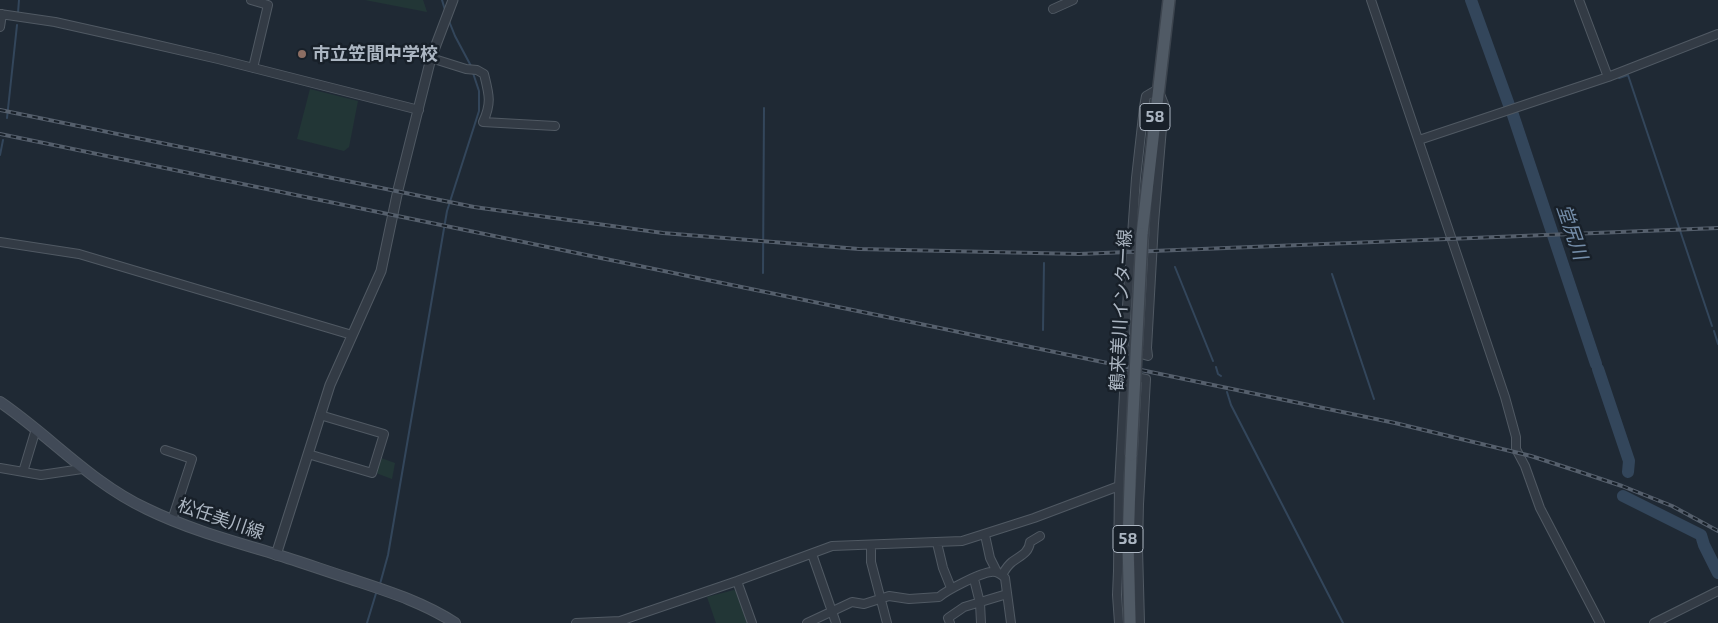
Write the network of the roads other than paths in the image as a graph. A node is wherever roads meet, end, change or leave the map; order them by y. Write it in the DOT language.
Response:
graph roads {
  1 [pos="251,0"];
  2 [pos="1073,0"];
  3 [pos="1169,0"];
  4 [pos="1371,0"];
  5 [pos="1579,0"];
  6 [pos="452,4"];
  7 [pos="1053,9"];
  8 [pos="1,14"];
  9 [pos="0,27"];
  10 [pos="1718,34"];
  11 [pos="431,58"];
  12 [pos="253,68"];
  13 [pos="1608,77"];
  14 [pos="1158,89"];
  15 [pos="419,110"];
  16 [pos="555,126"];
  17 [pos="1419,140"];
  18 [pos="0,242"];
  19 [pos="352,335"];
  20 [pos="0,402"];
  21 [pos="320,415"];
  22 [pos="36,429"];
  23 [pos="165,450"];
  24 [pos="308,454"];
  25 [pos="0,468"];
  26 [pos="82,469"];
  27 [pos="23,472"];
  28 [pos="1119,486"];
  29 [pos="172,520"];
  30 [pos="986,534"];
  31 [pos="1040,536"];
  32 [pos="937,543"];
  33 [pos="871,545"];
  34 [pos="812,554"];
  35 [pos="276,555"];
  36 [pos="999,574"];
  37 [pos="974,579"];
  38 [pos="738,581"];
  39 [pos="951,588"];
  40 [pos="1718,591"];
  41 [pos="1007,594"];
  42 [pos="881,599"];
  43 [pos="980,603"];
  44 [pos="832,611"];
  45 [pos="455,623"];
  46 [pos="576,623"];
  47 [pos="752,623"];
  48 [pos="807,623"];
  49 [pos="836,623"];
  50 [pos="887,623"];
  51 [pos="950,623"];
  52 [pos="980,623"];
  53 [pos="1010,623"];
  54 [pos="1119,623"];
  55 [pos="1130,623"];
  56 [pos="1140,623"];
  57 [pos="1600,623"];
  58 [pos="1654,623"];
  1 -- 12 [label="street"];
  2 -- 7 [label="street"];
  3 -- 14 [label="main road, 鶴来美川インター線 / 58"];
  4 -- 17 [label="street"];
  5 -- 13 [label="street"];
  6 -- 11 [label="street"];
  8 -- 9 [label="street"];
  8 -- 12 [label="street"];
  10 -- 13 [label="street"];
  11 -- 15 [label="street"];
  11 -- 16 [label="street"];
  12 -- 15 [label="street"];
  13 -- 17 [label="street"];
  14 -- 14 [label="street"];
  14 -- 55 [label="main road, 鶴来美川インター線 / 58, bridge"];
  15 -- 19 [label="street"];
  17 -- 57 [label="street"];
  18 -- 19 [label="street"];
  19 -- 21 [label="street"];
  20 -- 22 [label="main road, 松任美川線"];
  21 -- 24 [label="street"];
  21 -- 24 [label="street"];
  22 -- 26 [label="main road, 松任美川線"];
  22 -- 27 [label="street"];
  23 -- 29 [label="street"];
  24 -- 35 [label="street"];
  25 -- 27 [label="street"];
  26 -- 27 [label="street"];
  26 -- 29 [label="main road, 松任美川線"];
  28 -- 30 [label="street"];
  28 -- 54 [label="street"];
  28 -- 56 [label="street"];
  29 -- 35 [label="main road, 松任美川線"];
  30 -- 32 [label="street"];
  30 -- 36 [label="street"];
  31 -- 36 [label="street"];
  32 -- 33 [label="street"];
  32 -- 39 [label="street"];
  33 -- 34 [label="street"];
  33 -- 42 [label="street"];
  34 -- 38 [label="street"];
  34 -- 44 [label="street"];
  35 -- 45 [label="main road, 松任美川線"];
  36 -- 37 [label="street"];
  36 -- 41 [label="street"];
  37 -- 39 [label="street"];
  37 -- 43 [label="street"];
  38 -- 46 [label="street"];
  38 -- 47 [label="street"];
  39 -- 42 [label="street"];
  40 -- 58 [label="street"];
  41 -- 43 [label="street"];
  41 -- 53 [label="street"];
  42 -- 44 [label="street"];
  42 -- 50 [label="street"];
  43 -- 51 [label="street"];
  43 -- 52 [label="street"];
  44 -- 48 [label="street"];
  44 -- 49 [label="street"];
}
